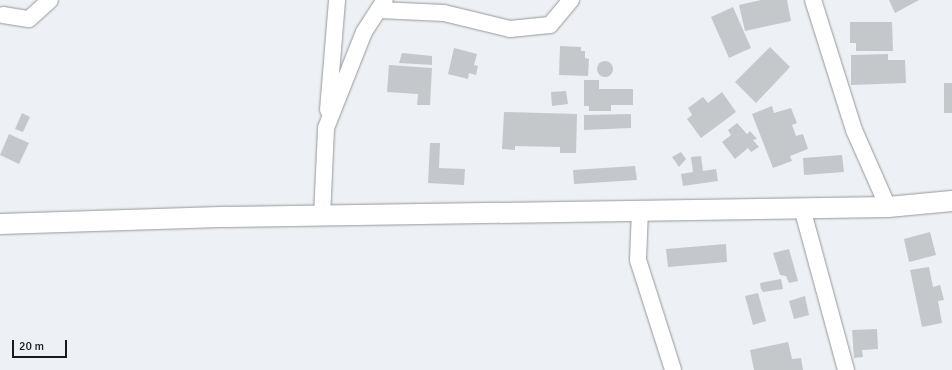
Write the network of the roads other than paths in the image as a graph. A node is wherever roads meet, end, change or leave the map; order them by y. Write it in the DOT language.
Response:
graph roads {
  1 [pos="50,0"];
  2 [pos="337,0"];
  3 [pos="571,0"];
  4 [pos="813,0"];
  5 [pos="382,5"];
  6 [pos="3,15"];
  7 [pos="326,128"];
  8 [pos="952,201"];
  9 [pos="888,207"];
  10 [pos="802,208"];
  11 [pos="640,210"];
  12 [pos="322,217"];
  13 [pos="0,224"];
  14 [pos="673,370"];
  15 [pos="846,370"];
  1 -- 6 [label="street"];
  2 -- 7 [label="street"];
  3 -- 5 [label="street"];
  4 -- 9 [label="street"];
  5 -- 7 [label="street"];
  7 -- 12 [label="street"];
  8 -- 9 [label="street"];
  9 -- 10 [label="street"];
  10 -- 11 [label="street"];
  10 -- 15 [label="street"];
  11 -- 12 [label="street"];
  11 -- 14 [label="street"];
  12 -- 13 [label="street"];
}
